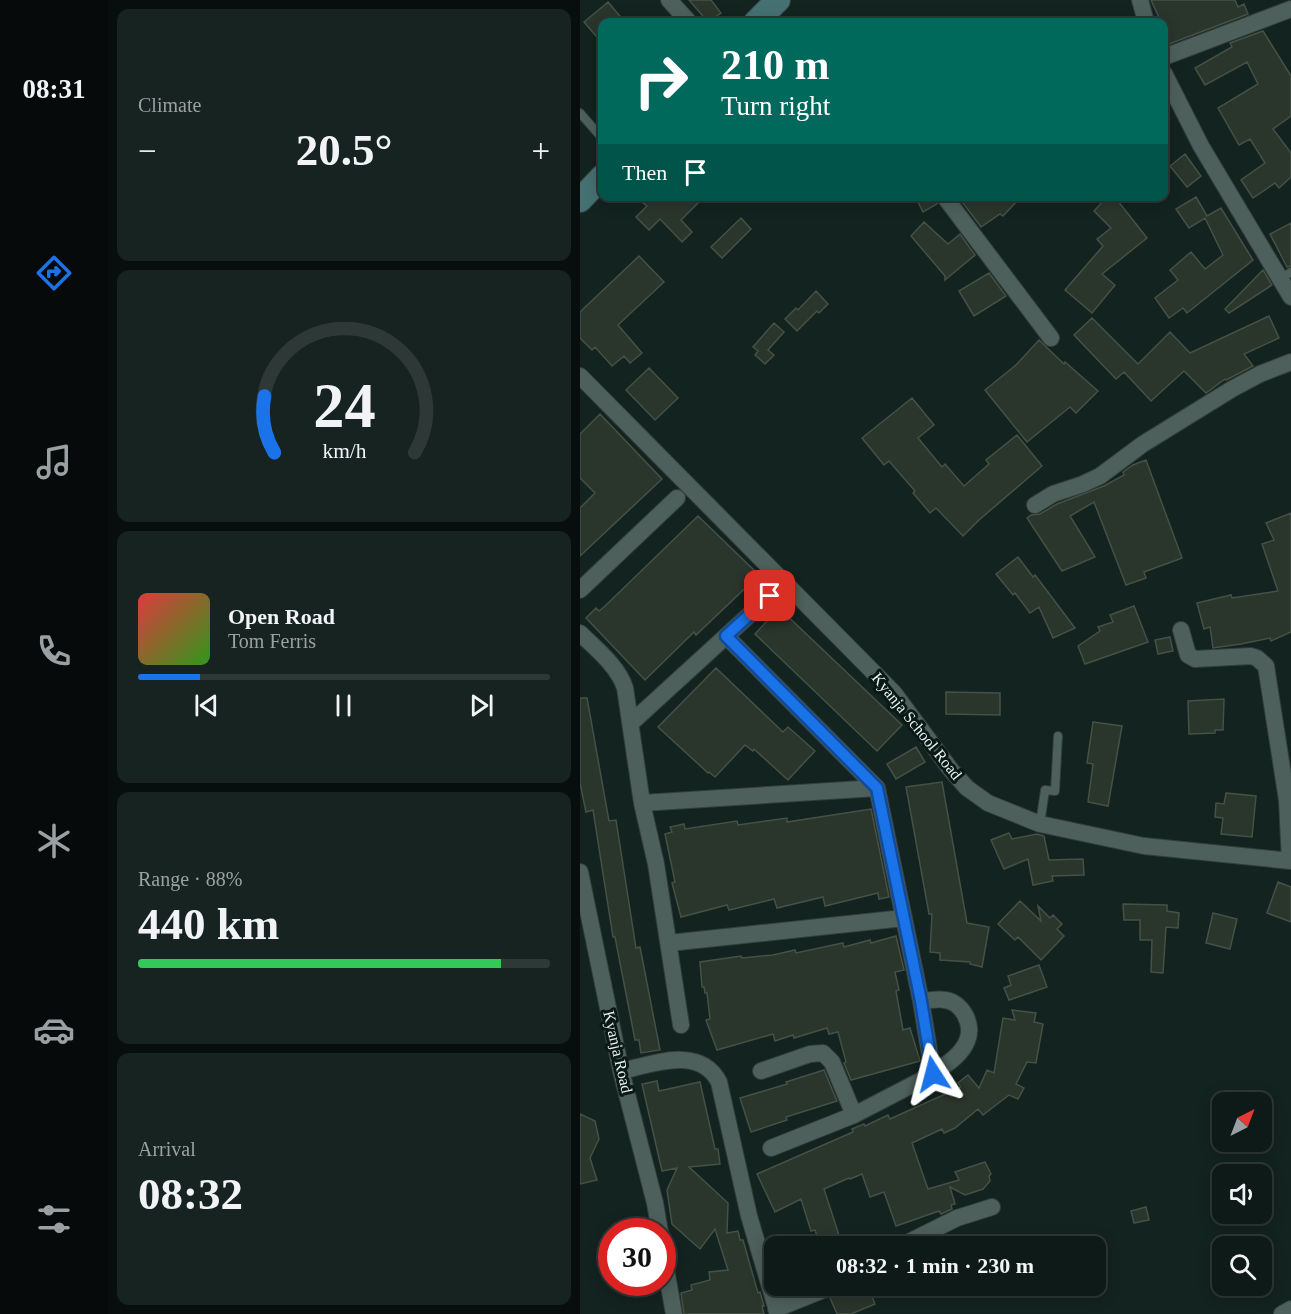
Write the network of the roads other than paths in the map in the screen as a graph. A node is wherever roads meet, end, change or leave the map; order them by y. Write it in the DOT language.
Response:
graph roads {
  1 [pos="669,0"];
  2 [pos="778,0"];
  3 [pos="1140,0"];
  4 [pos="1291,9"];
  5 [pos="685,18"];
  6 [pos="760,18"];
  7 [pos="1145,18"];
  8 [pos="1168,55"];
  9 [pos="1168,81"];
  10 [pos="580,113"];
  11 [pos="598,133"];
  12 [pos="598,181"];
  13 [pos="580,200"];
  14 [pos="948,201"];
  15 [pos="1285,275"];
  16 [pos="1291,297"];
  17 [pos="1051,338"];
  18 [pos="1291,362"];
  19 [pos="580,376"];
  20 [pos="677,498"];
  21 [pos="1035,505"];
  22 [pos="580,590"];
  23 [pos="770,596"];
  24 [pos="1181,630"];
  25 [pos="580,633"];
  26 [pos="726,636"];
  27 [pos="631,723"];
  28 [pos="1058,736"];
  29 [pos="877,788"];
  30 [pos="642,803"];
  31 [pos="1040,824"];
  32 [pos="1290,861"];
  33 [pos="580,872"];
  34 [pos="582,893"];
  35 [pos="904,918"];
  36 [pos="587,938"];
  37 [pos="669,944"];
  38 [pos="921,1001"];
  39 [pos="681,1024"];
  40 [pos="621,1071"];
  41 [pos="762,1071"];
  42 [pos="933,1074"];
  43 [pos="854,1115"];
  44 [pos="771,1148"];
  45 [pos="992,1207"];
  46 [pos="658,1218"];
  47 [pos="921,1236"];
  48 [pos="671,1296"];
  49 [pos="811,1296"];
  50 [pos="1291,1309"];
  51 [pos="777,1312"];
  52 [pos="674,1314"];
  53 [pos="1282,1314"];
  1 -- 5 [label="street"];
  2 -- 6 [label="main road"];
  3 -- 7 [label="street"];
  4 -- 8 [label="street"];
  9 -- 15 [label="street"];
  10 -- 11 [label="lane"];
  12 -- 13 [label="main road"];
  14 -- 17 [label="street"];
  15 -- 16 [label="street"];
  18 -- 21 [label="street"];
  19 -- 31 [label="street, Kyanja School Road"];
  20 -- 22 [label="street"];
  23 -- 26 [label="street"];
  24 -- 32 [label="street"];
  25 -- 27 [label="street"];
  26 -- 27 [label="street"];
  26 -- 29 [label="street"];
  27 -- 30 [label="street"];
  28 -- 31 [label="lane"];
  29 -- 30 [label="street"];
  29 -- 35 [label="street"];
  30 -- 37 [label="street"];
  31 -- 32 [label="street, Kyanja School Road"];
  33 -- 34 [label="street, Kyanja Road"];
  34 -- 36 [label="street, Kyanja Road"];
  35 -- 37 [label="street"];
  35 -- 38 [label="street"];
  36 -- 40 [label="street, Kyanja Road"];
  37 -- 39 [label="street"];
  38 -- 42 [label="street"];
  38 -- 42 [label="street"];
  40 -- 46 [label="street, Kyanja Road"];
  40 -- 51 [label="street"];
  41 -- 43 [label="street"];
  42 -- 43 [label="street"];
  43 -- 44 [label="street"];
  45 -- 47 [label="street"];
  48 -- 52 [label="street"];
  49 -- 51 [label="street"];
  50 -- 53 [label="street"];
}
